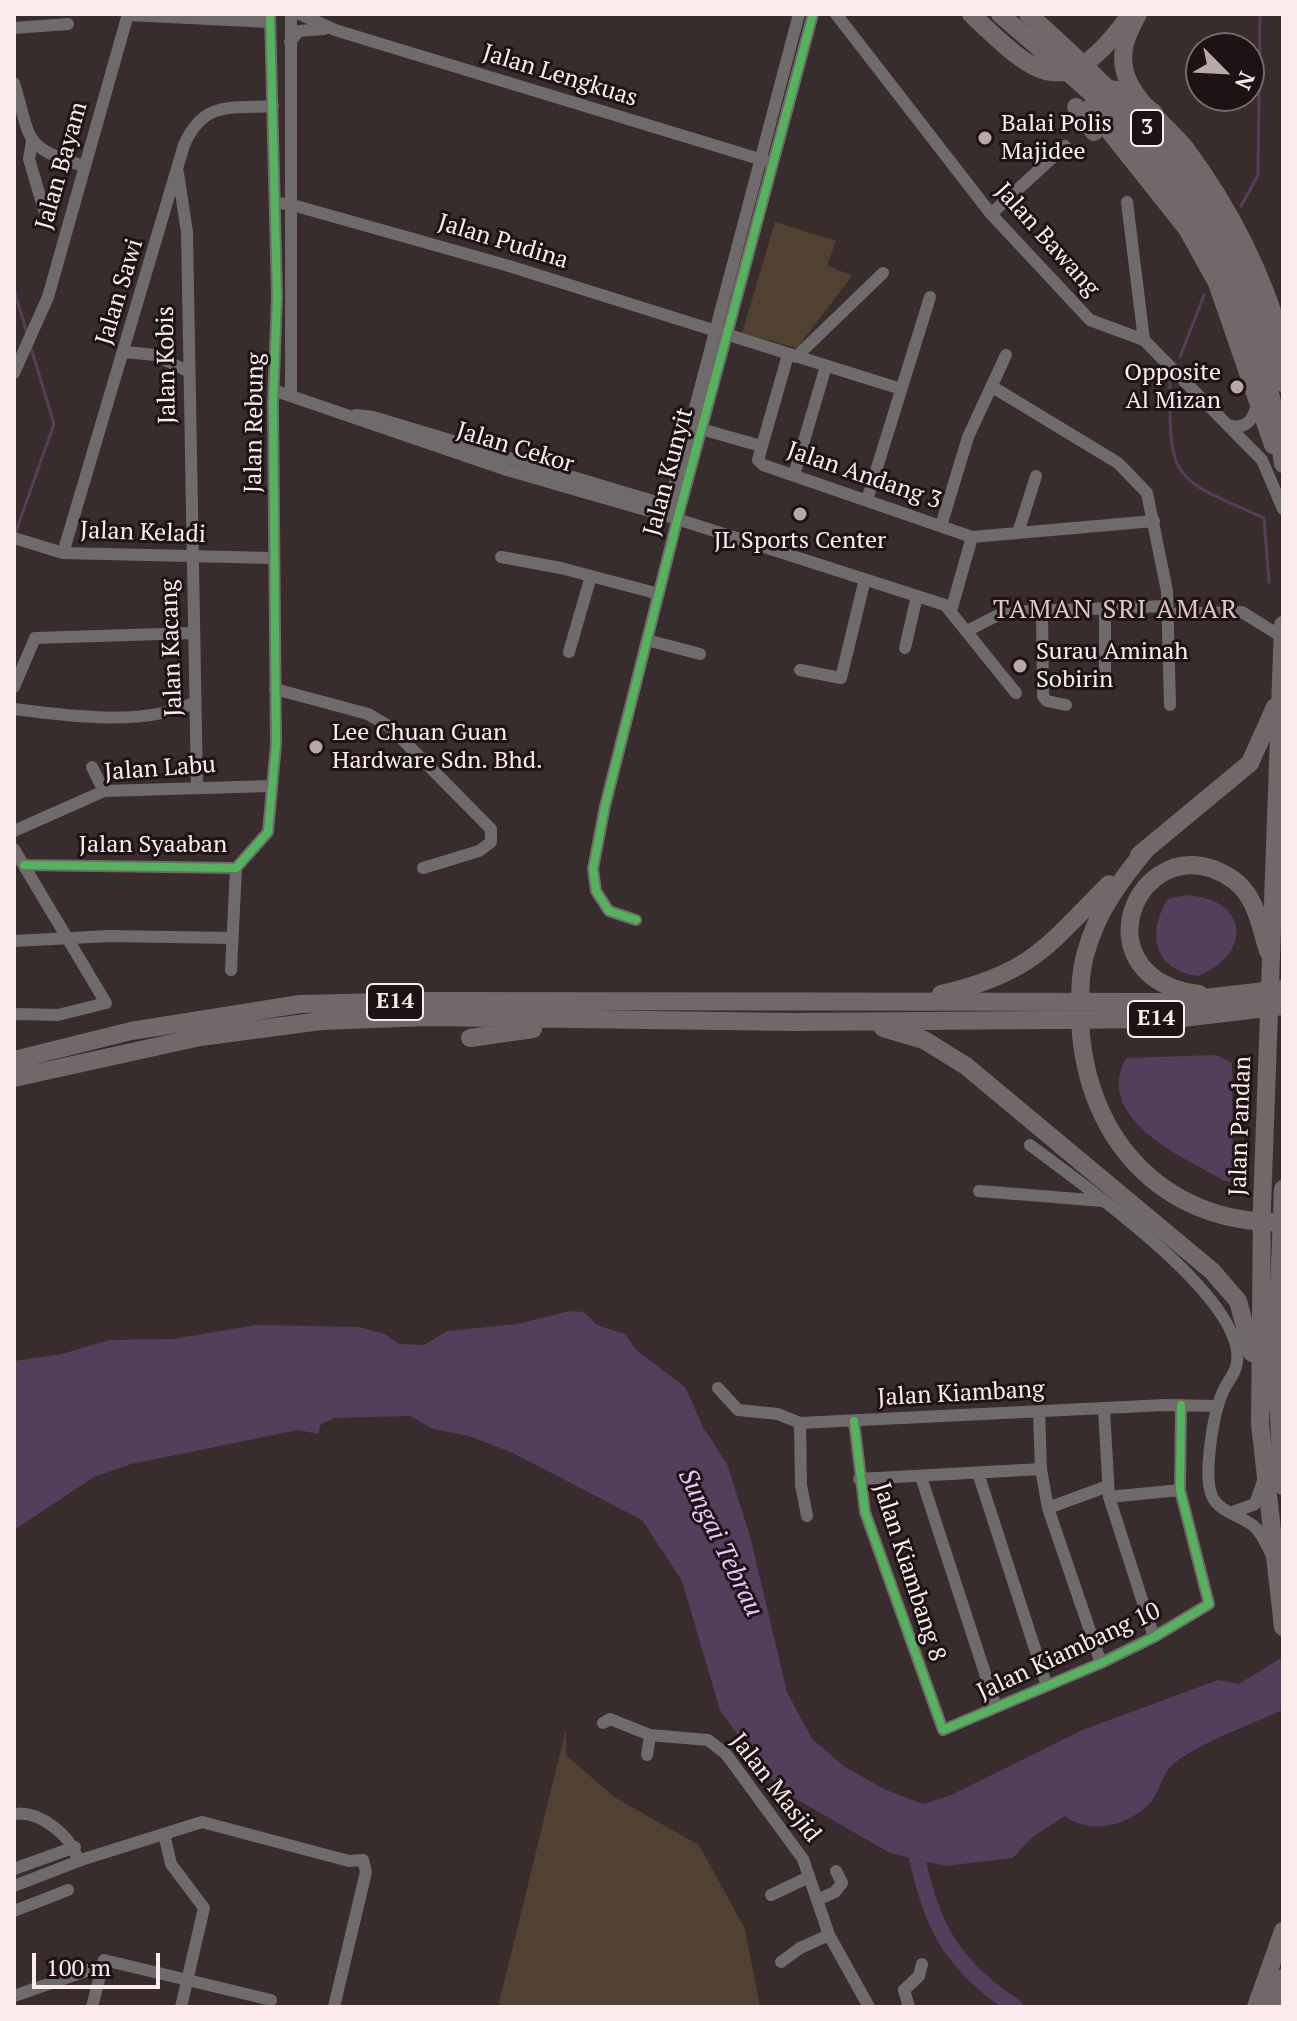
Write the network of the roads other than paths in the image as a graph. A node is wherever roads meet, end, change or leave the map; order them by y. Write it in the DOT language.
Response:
graph roads {
  1 [pos="128,14"];
  2 [pos="291,14"];
  3 [pos="300,14"];
  4 [pos="799,14"];
  5 [pos="813,14"];
  6 [pos="836,14"];
  7 [pos="971,14"];
  8 [pos="1000,14"];
  9 [pos="1028,14"];
  10 [pos="1041,14"];
  11 [pos="1116,14"];
  12 [pos="1131,14"];
  13 [pos="1138,14"];
  14 [pos="270,18"];
  15 [pos="68,24"];
  16 [pos="14,28"];
  17 [pos="335,30"];
  18 [pos="998,40"];
  19 [pos="290,42"];
  20 [pos="1097,43"];
  21 [pos="14,83"];
  22 [pos="273,106"];
  23 [pos="1076,107"];
  24 [pos="1154,113"];
  25 [pos="32,141"];
  26 [pos="1065,146"];
  27 [pos="766,162"];
  28 [pos="84,166"];
  29 [pos="178,173"];
  30 [pos="1127,202"];
  31 [pos="282,204"];
  32 [pos="44,210"];
  33 [pos="991,214"];
  34 [pos="1232,268"];
  35 [pos="883,273"];
  36 [pos="930,297"];
  37 [pos="1226,311"];
  38 [pos="720,333"];
  39 [pos="1144,340"];
  40 [pos="1283,346"];
  41 [pos="125,352"];
  42 [pos="1006,355"];
  43 [pos="792,356"];
  44 [pos="17,363"];
  45 [pos="826,366"];
  46 [pos="189,372"];
  47 [pos="1283,383"];
  48 [pos="991,386"];
  49 [pos="901,389"];
  50 [pos="291,396"];
  51 [pos="274,398"];
  52 [pos="1258,401"];
  53 [pos="341,413"];
  54 [pos="1225,423"];
  55 [pos="701,429"];
  56 [pos="761,446"];
  57 [pos="1283,464"];
  58 [pos="794,475"];
  59 [pos="1036,476"];
  60 [pos="1283,476"];
  61 [pos="673,489"];
  62 [pos="867,500"];
  63 [pos="651,501"];
  64 [pos="1283,509"];
  65 [pos="675,511"];
  66 [pos="1154,521"];
  67 [pos="941,526"];
  68 [pos="1018,533"];
  69 [pos="972,537"];
  70 [pos="14,538"];
  71 [pos="63,553"];
  72 [pos="191,557"];
  73 [pos="501,557"];
  74 [pos="273,558"];
  75 [pos="591,576"];
  76 [pos="865,579"];
  77 [pos="659,594"];
  78 [pos="917,596"];
  79 [pos="1105,607"];
  80 [pos="1042,610"];
  81 [pos="1168,610"];
  82 [pos="951,611"];
  83 [pos="1273,628"];
  84 [pos="967,631"];
  85 [pos="192,633"];
  86 [pos="647,640"];
  87 [pos="905,648"];
  88 [pos="569,652"];
  89 [pos="700,654"];
  90 [pos="800,670"];
  91 [pos="1105,683"];
  92 [pos="14,687"];
  93 [pos="275,689"];
  94 [pos="1016,693"];
  95 [pos="1279,696"];
  96 [pos="195,702"];
  97 [pos="1066,705"];
  98 [pos="1170,705"];
  99 [pos="14,709"];
  100 [pos="92,767"];
  101 [pos="197,786"];
  102 [pos="270,786"];
  103 [pos="104,791"];
  104 [pos="14,831"];
  105 [pos="268,832"];
  106 [pos="1147,848"];
  107 [pos="14,849"];
  108 [pos="24,865"];
  109 [pos="236,868"];
  110 [pos="423,868"];
  111 [pos="636,920"];
  112 [pos="233,938"];
  113 [pos="14,941"];
  114 [pos="68,941"];
  115 [pos="1273,965"];
  116 [pos="231,970"];
  117 [pos="1283,989"];
  118 [pos="1229,997"];
  119 [pos="915,1001"];
  120 [pos="1283,1006"];
  121 [pos="1029,1011"];
  122 [pos="14,1014"];
  123 [pos="591,1021"];
  124 [pos="854,1022"];
  125 [pos="470,1038"];
  126 [pos="14,1060"];
  127 [pos="14,1078"];
  128 [pos="1030,1145"];
  129 [pos="1283,1189"];
  130 [pos="979,1191"];
  131 [pos="1103,1201"];
  132 [pos="1283,1222"];
  133 [pos="1281,1281"];
  134 [pos="718,1388"];
  135 [pos="1181,1405"];
  136 [pos="1218,1406"];
  137 [pos="1104,1410"];
  138 [pos="1039,1412"];
  139 [pos="854,1421"];
  140 [pos="800,1423"];
  141 [pos="1260,1424"];
  142 [pos="1041,1469"];
  143 [pos="978,1473"];
  144 [pos="1264,1473"];
  145 [pos="921,1477"];
  146 [pos="859,1479"];
  147 [pos="1283,1486"];
  148 [pos="1180,1490"];
  149 [pos="1108,1492"];
  150 [pos="1048,1508"];
  151 [pos="1233,1512"];
  152 [pos="807,1516"];
  153 [pos="1274,1559"];
  154 [pos="1283,1626"];
  155 [pos="1154,1637"];
  156 [pos="1101,1663"];
  157 [pos="1047,1686"];
  158 [pos="996,1707"];
  159 [pos="603,1723"];
  160 [pos="943,1730"];
  161 [pos="650,1735"];
  162 [pos="647,1755"];
  163 [pos="14,1814"];
  164 [pos="164,1834"];
  165 [pos="75,1847"];
  166 [pos="78,1861"];
  167 [pos="14,1869"];
  168 [pos="809,1877"];
  169 [pos="856,1878"];
  170 [pos="14,1886"];
  171 [pos="68,1890"];
  172 [pos="771,1895"];
  173 [pos="817,1900"];
  174 [pos="14,1911"];
  175 [pos="1283,1931"];
  176 [pos="829,1935"];
  177 [pos="104,1959"];
  178 [pos="781,1962"];
  179 [pos="922,1964"];
  180 [pos="189,1974"];
  181 [pos="1283,1978"];
  182 [pos="14,1996"];
  183 [pos="272,1999"];
  184 [pos="867,2006"];
  185 [pos="92,2007"];
  186 [pos="181,2007"];
  187 [pos="334,2007"];
  188 [pos="909,2007"];
  189 [pos="1256,2007"];
  190 [pos="1272,2007"];
  1 -- 14 [label="street"];
  1 -- 28 [label="street, Jalan Bayam"];
  2 -- 19 [label="street, Jalan Rebung"];
  3 -- 17 [label="street, Jalan Lengkuas"];
  4 -- 27 [label="street, Jalan Kunyit"];
  5 -- 27 [label="street, Jalan Kunyit"];
  6 -- 33 [label="street, Jalan Bawang"];
  7 -- 18 [label="highway"];
  8 -- 34 [label="highway, 3"];
  9 -- 34 [label="highway, 3"];
  10 -- 18 [label="highway"];
  11 -- 20 [label="highway"];
  12 -- 18 [label="highway"];
  13 -- 24 [label="highway"];
  14 -- 22 [label="street, Jalan Rebung"];
  15 -- 16 [label="street"];
  17 -- 19 [label="street, Jalan Lengkuas"];
  17 -- 27 [label="street, Jalan Lengkuas"];
  19 -- 31 [label="street, Jalan Rebung"];
  21 -- 25 [label="street"];
  22 -- 29 [label="street, Jalan Sawi"];
  22 -- 31 [label="street, Jalan Rebung"];
  23 -- 37 [label="highway"];
  24 -- 37 [label="highway"];
  24 -- 40 [label="highway"];
  25 -- 28 [label="street"];
  25 -- 32 [label="street"];
  26 -- 33 [label="street"];
  27 -- 38 [label="street, Jalan Kunyit"];
  28 -- 44 [label="street, Jalan Bayam"];
  29 -- 41 [label="street, Jalan Sawi"];
  29 -- 46 [label="street, Jalan Kobis"];
  30 -- 39 [label="street"];
  31 -- 38 [label="street, Jalan Pudina"];
  31 -- 50 [label="street, Jalan Rebung"];
  31 -- 51 [label="street, Jalan Rebung"];
  33 -- 39 [label="street, Jalan Bawang"];
  34 -- 47 [label="highway, 3"];
  34 -- 57 [label="highway, 3"];
  35 -- 43 [label="street"];
  36 -- 49 [label="street"];
  37 -- 52 [label="highway"];
  38 -- 43 [label="street, Jalan Pudina"];
  38 -- 55 [label="street, Jalan Kunyit"];
  38 -- 61 [label="street, Jalan Kunyit"];
  39 -- 54 [label="street, Jalan Bawang"];
  41 -- 46 [label="street"];
  41 -- 71 [label="street, Jalan Sawi"];
  42 -- 48 [label="street"];
  43 -- 45 [label="street, Jalan Pudina"];
  43 -- 56 [label="street, Jalan Andang 3"];
  45 -- 49 [label="street, Jalan Pudina"];
  45 -- 58 [label="street"];
  46 -- 72 [label="street, Jalan Kobis"];
  48 -- 66 [label="street"];
  48 -- 67 [label="street"];
  49 -- 62 [label="street"];
  50 -- 51 [label="street, Jalan Rebung"];
  50 -- 53 [label="street, Jalan Cekor"];
  51 -- 74 [label="street, Jalan Rebung"];
  52 -- 54 [label="street"];
  52 -- 60 [label="highway"];
  53 -- 63 [label="street, Jalan Cekor"];
  53 -- 65 [label="street, Jalan Cekor"];
  54 -- 64 [label="street, Jalan Bawang"];
  55 -- 56 [label="street"];
  55 -- 65 [label="street, Jalan Kunyit"];
  56 -- 58 [label="street, Jalan Andang 3"];
  58 -- 62 [label="street, Jalan Andang 3"];
  59 -- 68 [label="street"];
  61 -- 63 [label="street"];
  61 -- 65 [label="street, Jalan Kunyit"];
  62 -- 67 [label="street, Jalan Andang 3"];
  63 -- 65 [label="street, Jalan Cekor"];
  65 -- 76 [label="street, Jalan Cekor"];
  65 -- 77 [label="street, Jalan Kunyit"];
  66 -- 68 [label="street, Jalan Andang 3"];
  66 -- 81 [label="street"];
  67 -- 69 [label="street, Jalan Andang 3"];
  68 -- 69 [label="street, Jalan Andang 3"];
  69 -- 82 [label="street"];
  70 -- 71 [label="street, Jalan Keladi"];
  71 -- 72 [label="street, Jalan Keladi"];
  72 -- 74 [label="street, Jalan Keladi"];
  72 -- 85 [label="street, Jalan Kacang"];
  73 -- 75 [label="street"];
  74 -- 93 [label="street, Jalan Rebung"];
  75 -- 77 [label="street"];
  75 -- 88 [label="street"];
  76 -- 78 [label="street, Jalan Cekor"];
  76 -- 90 [label="street"];
  77 -- 86 [label="street, Jalan Kunyit"];
  78 -- 82 [label="street, Jalan Cekor"];
  78 -- 87 [label="street"];
  79 -- 80 [label="street"];
  79 -- 81 [label="street"];
  79 -- 91 [label="street"];
  80 -- 84 [label="street"];
  80 -- 97 [label="street"];
  81 -- 83 [label="street"];
  81 -- 98 [label="street"];
  82 -- 84 [label="street, Jalan Cekor"];
  83 -- 95 [label="highway, Jalan Pandan"];
  84 -- 94 [label="street, Jalan Cekor"];
  85 -- 92 [label="street"];
  85 -- 96 [label="street, Jalan Kacang"];
  86 -- 89 [label="street"];
  86 -- 111 [label="street, Jalan Kunyit"];
  93 -- 102 [label="street, Jalan Rebung"];
  93 -- 110 [label="street"];
  95 -- 106 [label="highway"];
  95 -- 115 [label="highway, Jalan Pandan"];
  96 -- 99 [label="street"];
  96 -- 101 [label="street, Jalan Kacang"];
  100 -- 103 [label="street"];
  101 -- 102 [label="street, Jalan Labu"];
  101 -- 103 [label="street, Jalan Labu"];
  102 -- 105 [label="street, Jalan Rebung"];
  103 -- 104 [label="street, Jalan Labu"];
  105 -- 109 [label="street, Jalan Syaaban"];
  106 -- 119 [label="highway"];
  106 -- 132 [label="highway"];
  107 -- 108 [label="street"];
  108 -- 109 [label="street, Jalan Syaaban"];
  108 -- 114 [label="street"];
  109 -- 112 [label="street"];
  112 -- 114 [label="street"];
  112 -- 116 [label="street"];
  113 -- 114 [label="street"];
  114 -- 122 [label="street"];
  115 -- 118 [label="highway"];
  115 -- 141 [label="highway, Jalan Pandan"];
  117 -- 118 [label="highway"];
  118 -- 121 [label="highway, E14"];
  119 -- 121 [label="highway, E14"];
  119 -- 126 [label="highway, E14"];
  120 -- 121 [label="highway, E14"];
  121 -- 124 [label="highway, E14"];
  123 -- 124 [label="highway, E14"];
  123 -- 125 [label="highway"];
  123 -- 127 [label="highway, E14"];
  124 -- 141 [label="highway"];
  128 -- 131 [label="street"];
  129 -- 133 [label="highway, Jalan Pandan"];
  130 -- 131 [label="street"];
  131 -- 136 [label="street"];
  133 -- 147 [label="highway, Jalan Pandan"];
  134 -- 140 [label="street, Jalan Kiambang"];
  135 -- 136 [label="street, Jalan Kiambang"];
  135 -- 137 [label="street, Jalan Kiambang"];
  135 -- 148 [label="street"];
  136 -- 151 [label="street"];
  137 -- 138 [label="street, Jalan Kiambang"];
  137 -- 149 [label="street"];
  138 -- 139 [label="street, Jalan Kiambang"];
  138 -- 142 [label="street"];
  139 -- 140 [label="street, Jalan Kiambang"];
  139 -- 146 [label="street, Jalan Kiambang 8"];
  140 -- 152 [label="street"];
  141 -- 144 [label="highway, Jalan Pandan"];
  142 -- 143 [label="street"];
  142 -- 150 [label="street"];
  143 -- 145 [label="street"];
  143 -- 157 [label="street"];
  144 -- 151 [label="street"];
  144 -- 153 [label="highway, Jalan Pandan"];
  145 -- 146 [label="street"];
  145 -- 158 [label="street"];
  146 -- 160 [label="street, Jalan Kiambang 8"];
  148 -- 149 [label="street"];
  148 -- 155 [label="street, Jalan Kiambang 10"];
  149 -- 150 [label="street"];
  149 -- 155 [label="street"];
  150 -- 156 [label="street"];
  151 -- 153 [label="street"];
  153 -- 154 [label="highway, Jalan Pandan"];
  155 -- 156 [label="street, Jalan Kiambang 10"];
  156 -- 157 [label="street, Jalan Kiambang 10"];
  157 -- 158 [label="street, Jalan Kiambang 10"];
  158 -- 160 [label="street, Jalan Kiambang 10"];
  159 -- 161 [label="street, Jalan Masjid"];
  161 -- 162 [label="street"];
  161 -- 168 [label="street, Jalan Masjid"];
  163 -- 165 [label="street"];
  164 -- 166 [label="street"];
  164 -- 180 [label="street"];
  164 -- 187 [label="street"];
  165 -- 166 [label="street"];
  165 -- 167 [label="street"];
  166 -- 170 [label="street"];
  168 -- 172 [label="street"];
  168 -- 173 [label="street, Jalan Masjid"];
  169 -- 173 [label="street"];
  171 -- 174 [label="street"];
  173 -- 176 [label="street, Jalan Masjid"];
  175 -- 189 [label="highway"];
  176 -- 178 [label="street"];
  176 -- 184 [label="street, Jalan Masjid"];
  177 -- 180 [label="street"];
  177 -- 182 [label="street"];
  177 -- 185 [label="street"];
  179 -- 188 [label="street"];
  180 -- 183 [label="street"];
  180 -- 186 [label="street"];
  181 -- 190 [label="highway"];
}
